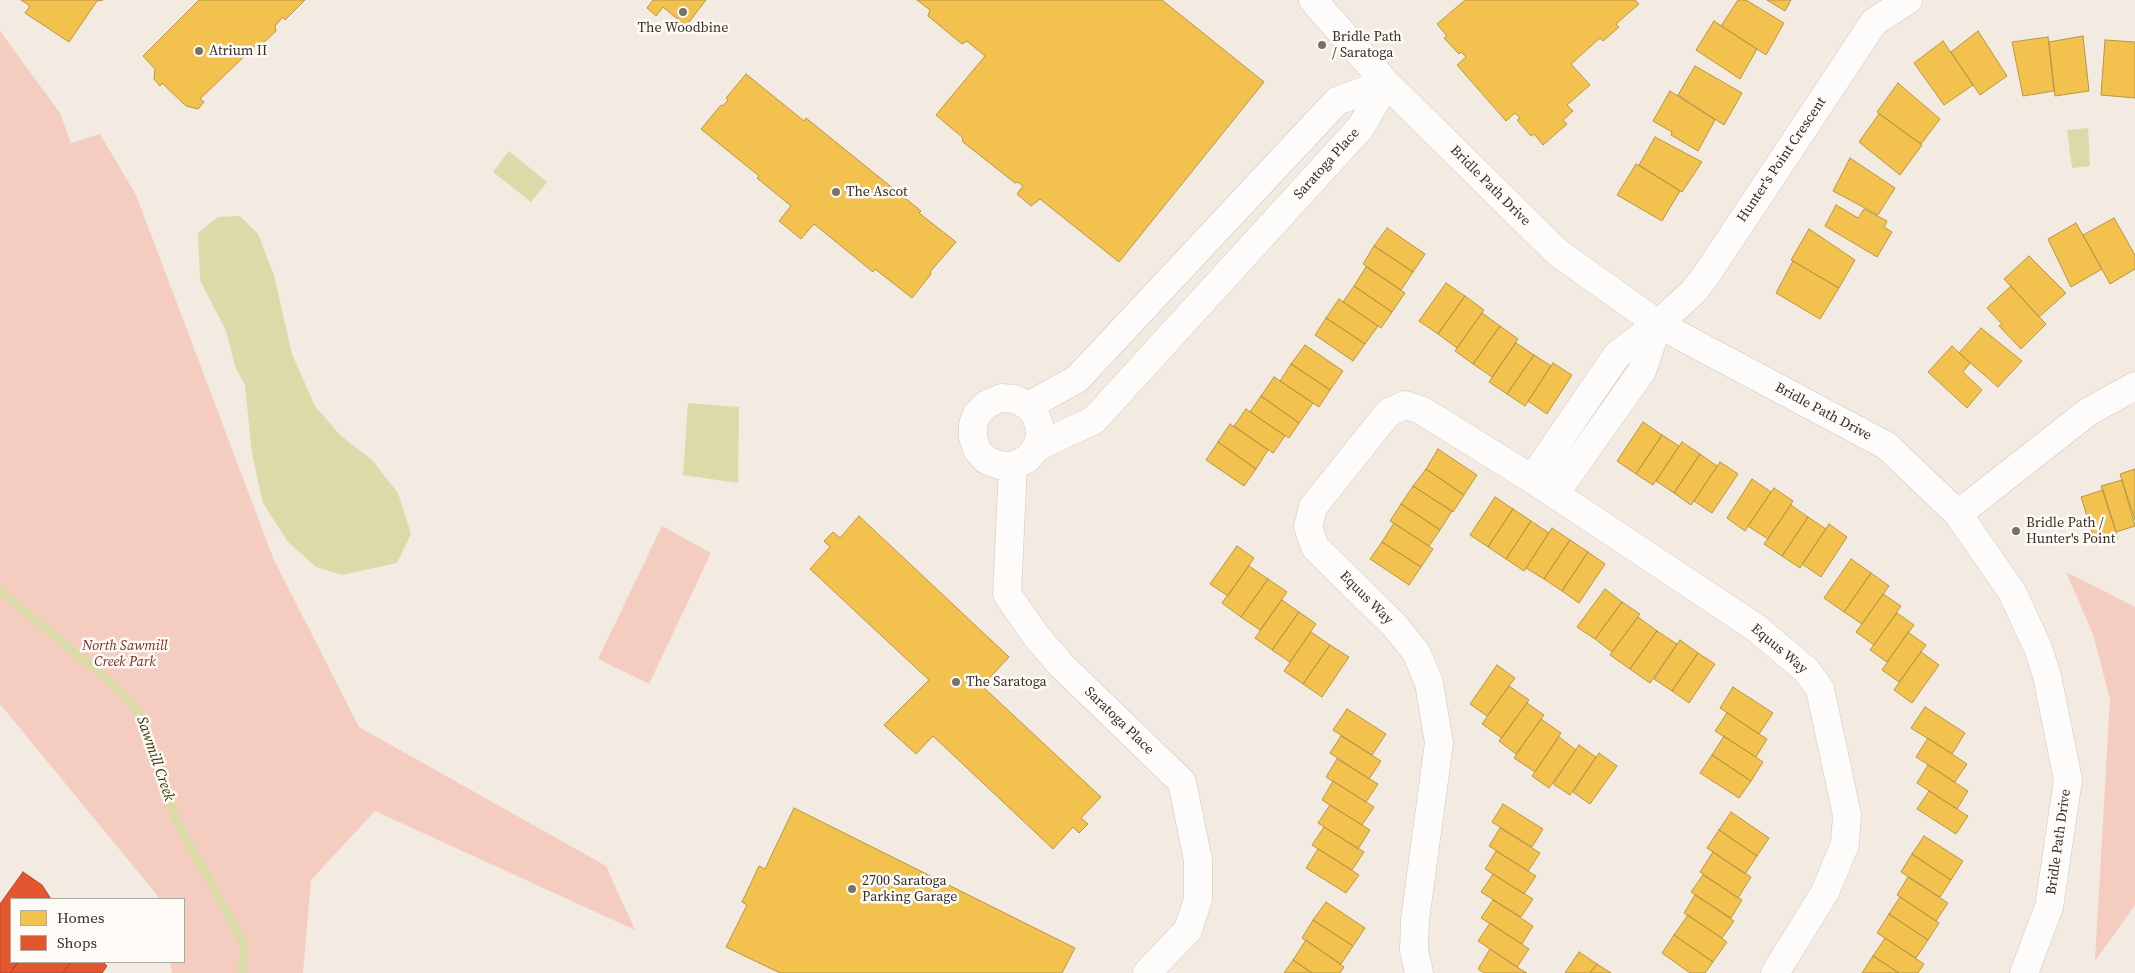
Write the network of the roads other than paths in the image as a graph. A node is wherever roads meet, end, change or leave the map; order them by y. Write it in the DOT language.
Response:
graph roads {
  1 [pos="1313,0"];
  2 [pos="1908,0"];
  3 [pos="1386,83"];
  4 [pos="1658,324"];
  5 [pos="2135,386"];
  6 [pos="1028,406"];
  7 [pos="1037,447"];
  8 [pos="1012,466"];
  9 [pos="1532,479"];
  10 [pos="1555,494"];
  11 [pos="1958,514"];
  12 [pos="1147,973"];
  13 [pos="1420,973"];
  14 [pos="1775,973"];
  15 [pos="2024,973"];
  1 -- 3 [label="street, Bridle Path Drive"];
  2 -- 4 [label="street, Hunter's Point Crescent"];
  3 -- 4 [label="street, Bridle Path Drive"];
  3 -- 6 [label="street"];
  3 -- 7 [label="street, Saratoga Place"];
  4 -- 9 [label="street"];
  4 -- 10 [label="street"];
  4 -- 11 [label="street, Bridle Path Drive"];
  5 -- 11 [label="street"];
  6 -- 7 [label="street"];
  6 -- 8 [label="street"];
  7 -- 8 [label="street"];
  8 -- 12 [label="street, Saratoga Place"];
  9 -- 10 [label="street, Equus Way"];
  9 -- 13 [label="street, Equus Way"];
  10 -- 14 [label="street, Equus Way"];
  11 -- 15 [label="street, Bridle Path Drive"];
}
